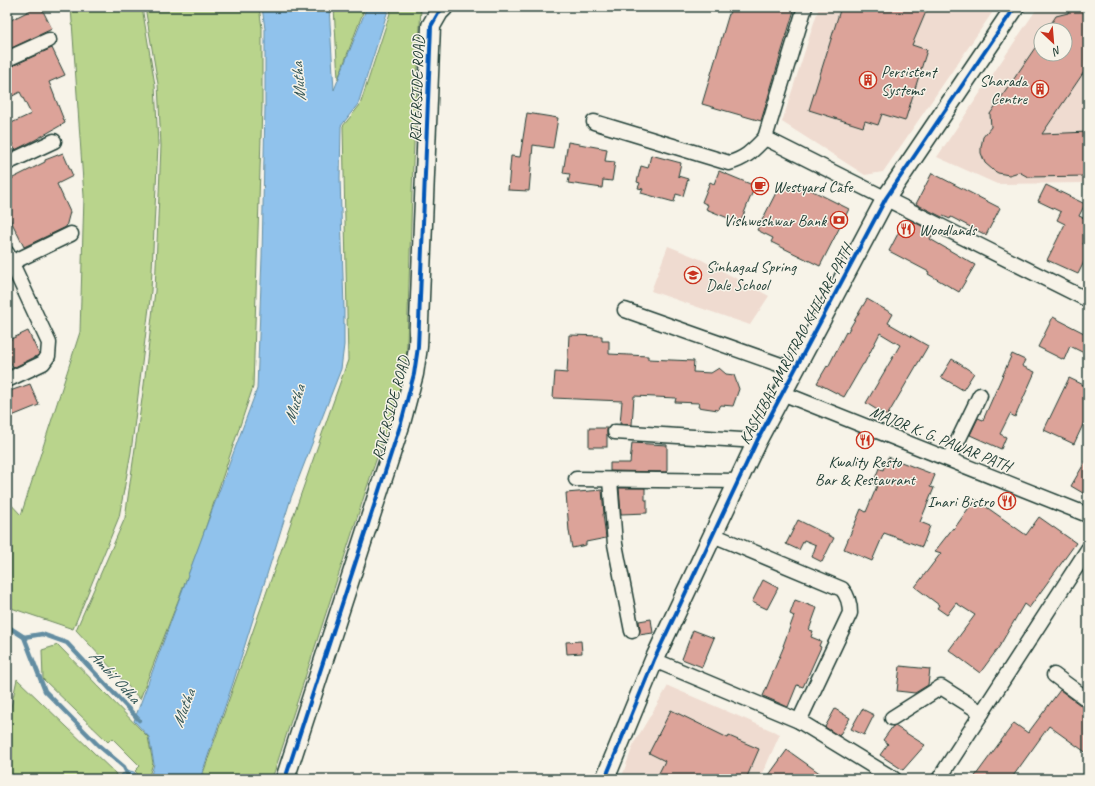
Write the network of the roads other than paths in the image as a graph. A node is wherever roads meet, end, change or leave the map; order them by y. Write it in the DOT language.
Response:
graph roads {
  1 [pos="444,7"];
  2 [pos="805,7"];
  3 [pos="1015,7"];
  4 [pos="49,40"];
  5 [pos="7,59"];
  6 [pos="594,122"];
  7 [pos="765,138"];
  8 [pos="54,141"];
  9 [pos="7,163"];
  10 [pos="886,198"];
  11 [pos="71,234"];
  12 [pos="8,260"];
  13 [pos="1088,300"];
  14 [pos="625,310"];
  15 [pos="795,370"];
  16 [pos="7,380"];
  17 [pos="782,393"];
  18 [pos="980,395"];
  19 [pos="615,432"];
  20 [pos="757,441"];
  21 [pos="949,459"];
  22 [pos="576,479"];
  23 [pos="610,480"];
  24 [pos="738,481"];
  25 [pos="1088,515"];
  26 [pos="713,535"];
  27 [pos="1088,550"];
  28 [pos="632,631"];
  29 [pos="654,660"];
  30 [pos="1054,675"];
  31 [pos="1088,700"];
  32 [pos="982,713"];
  33 [pos="892,718"];
  34 [pos="799,722"];
  35 [pos="886,777"];
  36 [pos="285,779"];
  37 [pos="604,779"];
  38 [pos="939,779"];
  1 -- 36 [label="street, RIVERSIDE ROAD"];
  2 -- 7 [label="street"];
  3 -- 10 [label="street, KASHIBAI AMRUTRAO KHILARE PATH"];
  4 -- 5 [label="street"];
  6 -- 7 [label="street"];
  7 -- 10 [label="street"];
  8 -- 9 [label="street"];
  10 -- 13 [label="street"];
  10 -- 15 [label="street, KASHIBAI AMRUTRAO KHILARE PATH"];
  11 -- 12 [label="street"];
  12 -- 16 [label="street"];
  14 -- 15 [label="street"];
  15 -- 17 [label="street, KASHIBAI AMRUTRAO KHILARE PATH"];
  17 -- 20 [label="street, KASHIBAI AMRUTRAO KHILARE PATH"];
  17 -- 21 [label="street, MAJOR K. G. PAWAR PATH"];
  18 -- 21 [label="street"];
  19 -- 20 [label="street"];
  20 -- 24 [label="street, KASHIBAI AMRUTRAO KHILARE PATH"];
  21 -- 25 [label="street, MAJOR K. G. PAWAR PATH"];
  22 -- 23 [label="street"];
  23 -- 24 [label="street"];
  23 -- 28 [label="street"];
  24 -- 26 [label="street, KASHIBAI AMRUTRAO KHILARE PATH"];
  26 -- 29 [label="street, KASHIBAI AMRUTRAO KHILARE PATH"];
  26 -- 34 [label="street"];
  27 -- 32 [label="street"];
  29 -- 34 [label="street"];
  29 -- 37 [label="street, KASHIBAI AMRUTRAO KHILARE PATH"];
  30 -- 31 [label="street"];
  32 -- 33 [label="street"];
  32 -- 38 [label="street"];
  34 -- 35 [label="street"];
}
